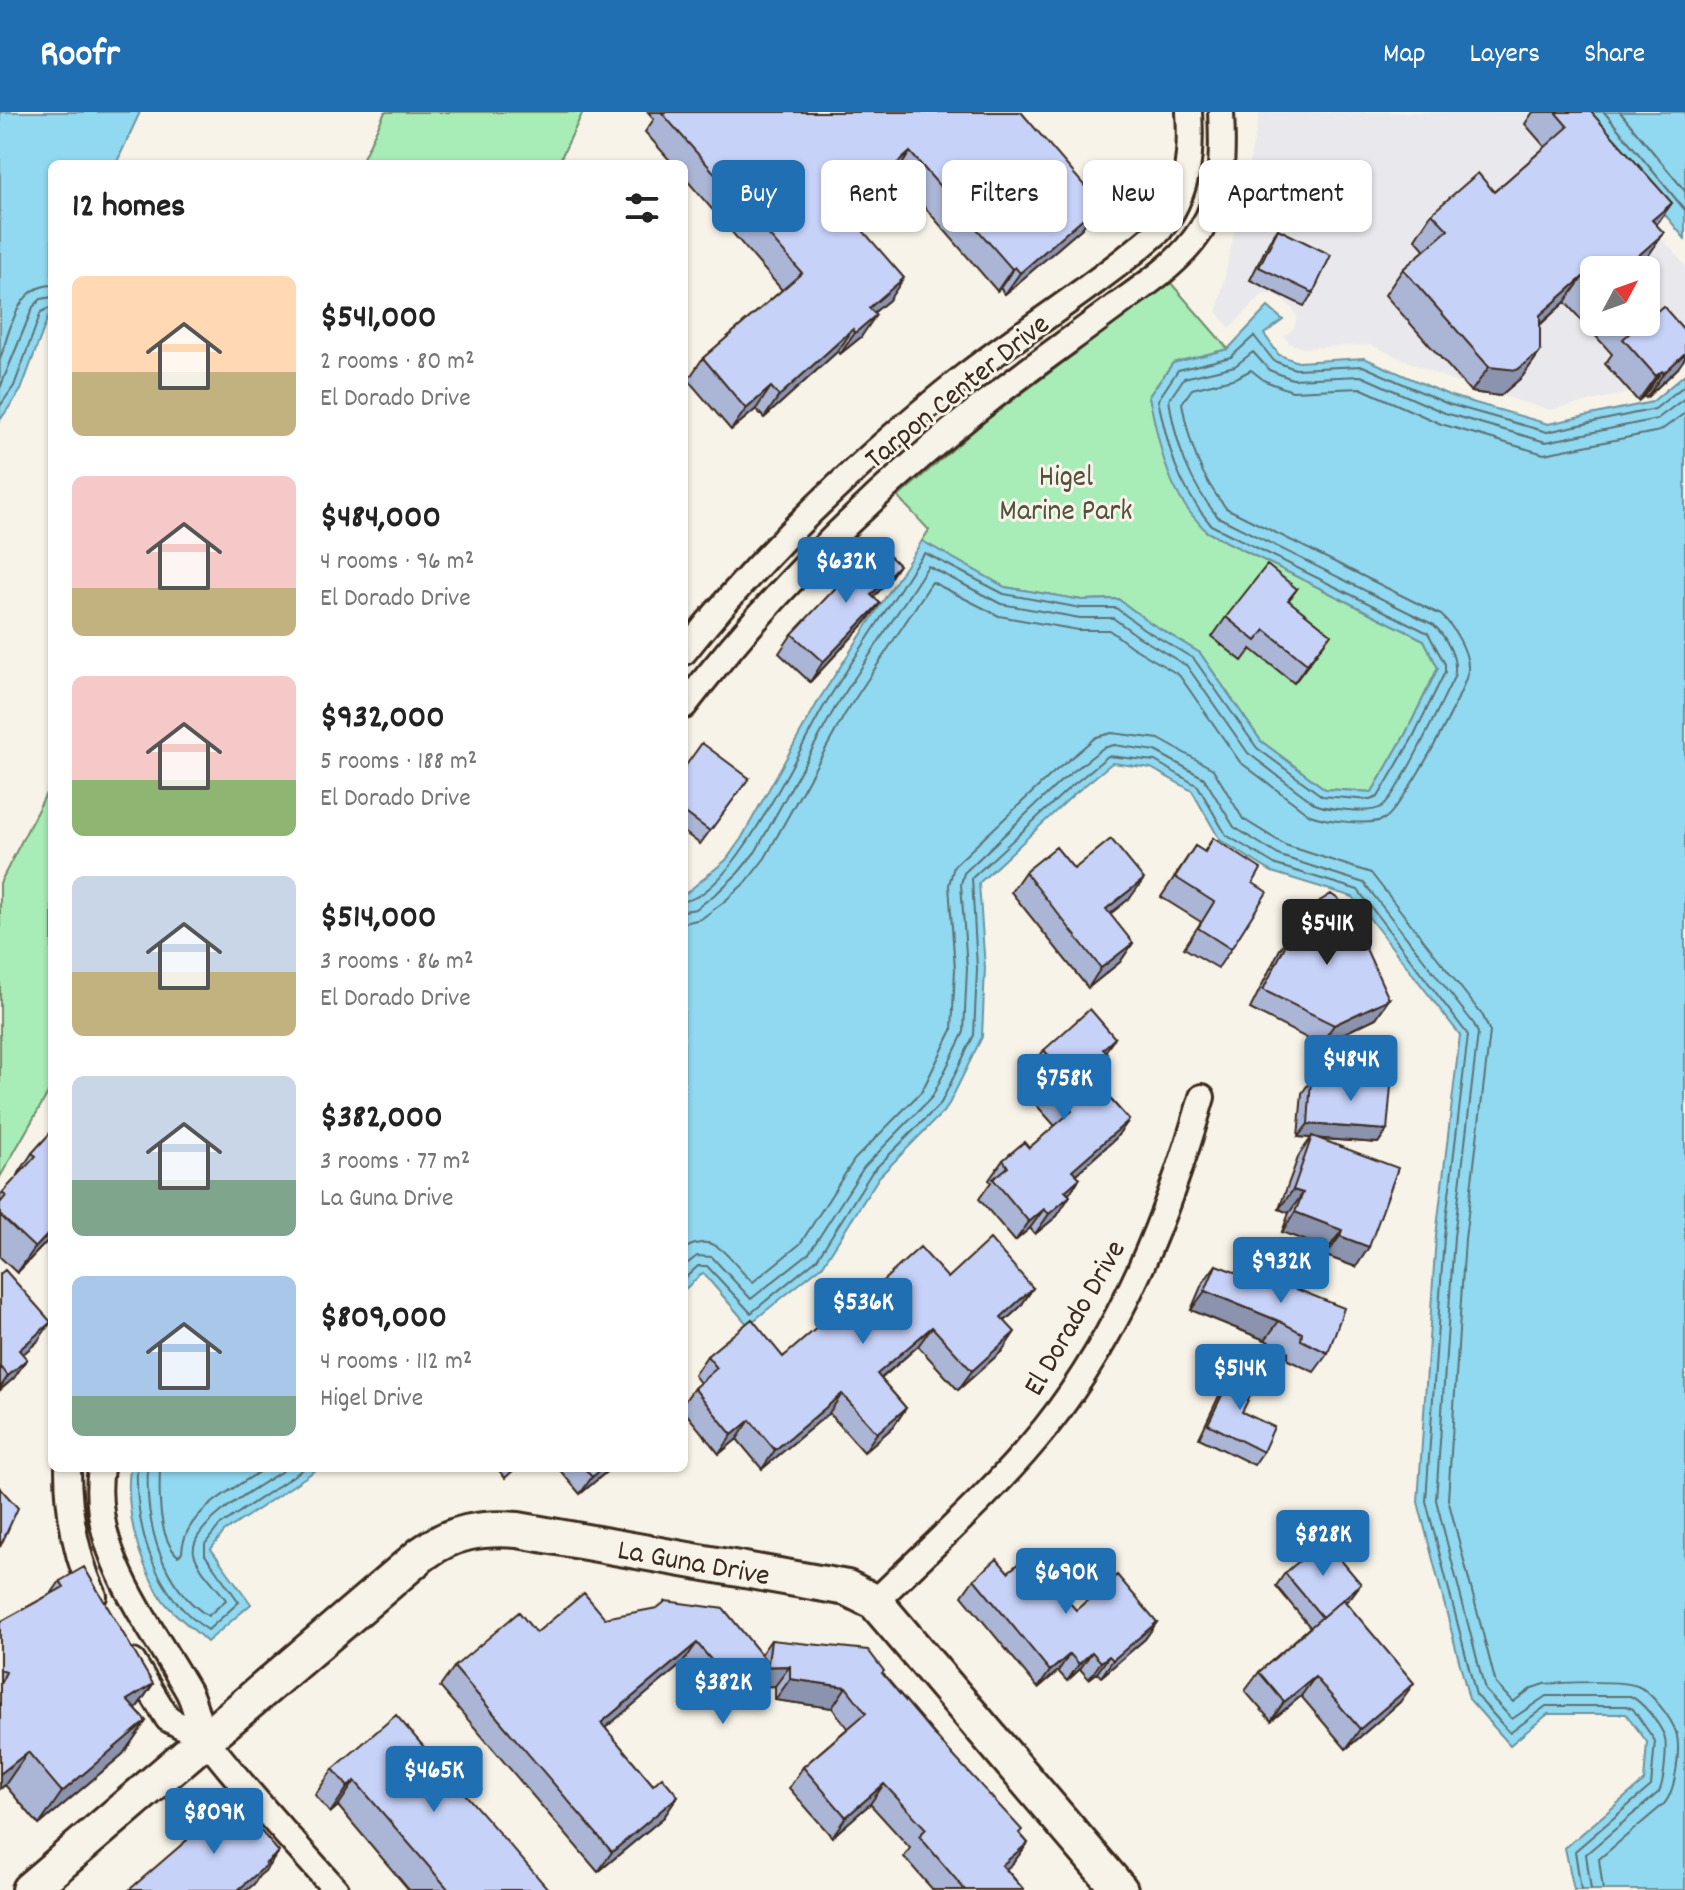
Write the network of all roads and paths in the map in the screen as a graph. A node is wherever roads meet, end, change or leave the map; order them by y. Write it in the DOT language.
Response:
graph roads {
  1 [pos="1189,112"];
  2 [pos="1221,112"];
  3 [pos="688,647"];
  4 [pos="688,701"];
  5 [pos="1202,1097"];
  6 [pos="68,1472"];
  7 [pos="101,1472"];
  8 [pos="875,1602"];
  9 [pos="103,1611"];
  10 [pos="122,1645"];
  11 [pos="206,1739"];
  12 [pos="29,1890"];
  13 [pos="336,1890"];
  14 [pos="1120,1890"];
  1 -- 3 [label="street, Tarpon Center Drive"];
  2 -- 4 [label="street, Tarpon Center Drive"];
  5 -- 8 [label="street, El Dorado Drive"];
  6 -- 9 [label="street"];
  7 -- 11 [label="street"];
  8 -- 11 [label="street, La Guna Drive"];
  8 -- 14 [label="street, La Guna Drive"];
  10 -- 11 [label="street"];
  11 -- 12 [label="street, La Guna Drive"];
  11 -- 13 [label="street"];
}
